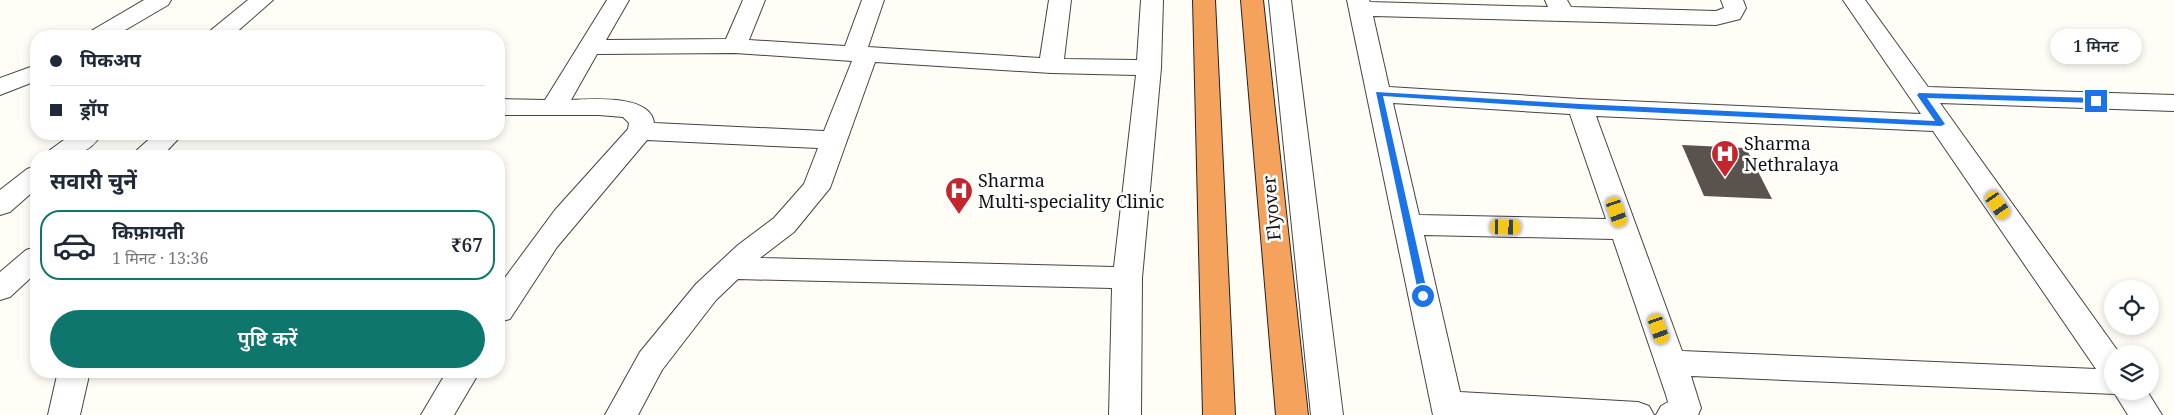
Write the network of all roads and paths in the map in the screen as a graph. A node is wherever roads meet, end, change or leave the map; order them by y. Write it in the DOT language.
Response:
graph roads {
  1 [pos="160,0"];
  2 [pos="262,0"];
  3 [pos="618,0"];
  4 [pos="754,0"];
  5 [pos="873,0"];
  6 [pos="1060,0"];
  7 [pos="1152,0"];
  8 [pos="1204,0"];
  9 [pos="1252,0"];
  10 [pos="1280,0"];
  11 [pos="1732,0"];
  12 [pos="1854,0"];
  13 [pos="1359,4"];
  14 [pos="1559,7"];
  15 [pos="109,30"];
  16 [pos="225,30"];
  17 [pos="735,46"];
  18 [pos="591,47"];
  19 [pos="860,54"];
  20 [pos="1051,66"];
  21 [pos="1150,68"];
  22 [pos="30,74"];
  23 [pos="0,87"];
  24 [pos="1378,94"];
  25 [pos="1921,95"];
  26 [pos="2174,103"];
  27 [pos="505,107"];
  28 [pos="1580,107"];
  29 [pos="553,108"];
  30 [pos="1941,124"];
  31 [pos="640,130"];
  32 [pos="81,140"];
  33 [pos="163,140"];
  34 [pos="835,140"];
  35 [pos="68,150"];
  36 [pos="153,150"];
  37 [pos="30,180"];
  38 [pos="0,205"];
  39 [pos="1408,225"];
  40 [pos="1623,229"];
  41 [pos="30,262"];
  42 [pos="732,268"];
  43 [pos="1127,278"];
  44 [pos="0,289"];
  45 [pos="505,300"];
  46 [pos="2104,356"];
  47 [pos="1671,363"];
  48 [pos="72,378"];
  49 [pos="460,378"];
  50 [pos="2104,382"];
  51 [pos="2135,400"];
  52 [pos="1448,410"];
  53 [pos="64,415"];
  54 [pos="437,415"];
  55 [pos="621,415"];
  56 [pos="1125,415"];
  57 [pos="1218,415"];
  58 [pos="1292,415"];
  59 [pos="1327,415"];
  60 [pos="1638,415"];
  61 [pos="1672,415"];
  62 [pos="2146,415"];
  1 -- 15 [label="street"];
  2 -- 16 [label="street"];
  3 -- 18 [label="street"];
  4 -- 17 [label="street"];
  5 -- 19 [label="street"];
  6 -- 20 [label="street"];
  7 -- 21 [label="street"];
  8 -- 57 [label="highway"];
  9 -- 58 [label="highway, Flyover"];
  10 -- 59 [label="street"];
  11 -- 14 [label="street"];
  12 -- 25 [label="street"];
  13 -- 14 [label="street"];
  13 -- 24 [label="street"];
  17 -- 18 [label="street"];
  17 -- 19 [label="street"];
  18 -- 29 [label="street"];
  19 -- 20 [label="street"];
  19 -- 34 [label="street"];
  20 -- 21 [label="street"];
  21 -- 43 [label="street"];
  22 -- 23 [label="street"];
  24 -- 28 [label="street"];
  24 -- 39 [label="street"];
  25 -- 26 [label="street"];
  25 -- 30 [label="street"];
  27 -- 29 [label="street"];
  28 -- 30 [label="street"];
  28 -- 40 [label="street"];
  29 -- 31 [label="street"];
  30 -- 46 [label="street"];
  31 -- 34 [label="street"];
  31 -- 45 [label="street"];
  32 -- 35 [label="street"];
  33 -- 36 [label="street"];
  34 -- 42 [label="street"];
  37 -- 38 [label="street"];
  39 -- 40 [label="street"];
  39 -- 52 [label="street"];
  40 -- 47 [label="street"];
  41 -- 44 [label="street"];
  42 -- 43 [label="street"];
  42 -- 55 [label="street"];
  43 -- 56 [label="street"];
  47 -- 50 [label="street"];
  47 -- 61 [label="street"];
  48 -- 53 [label="street"];
  49 -- 54 [label="street"];
  51 -- 62 [label="street"];
  52 -- 60 [label="street"];
}
